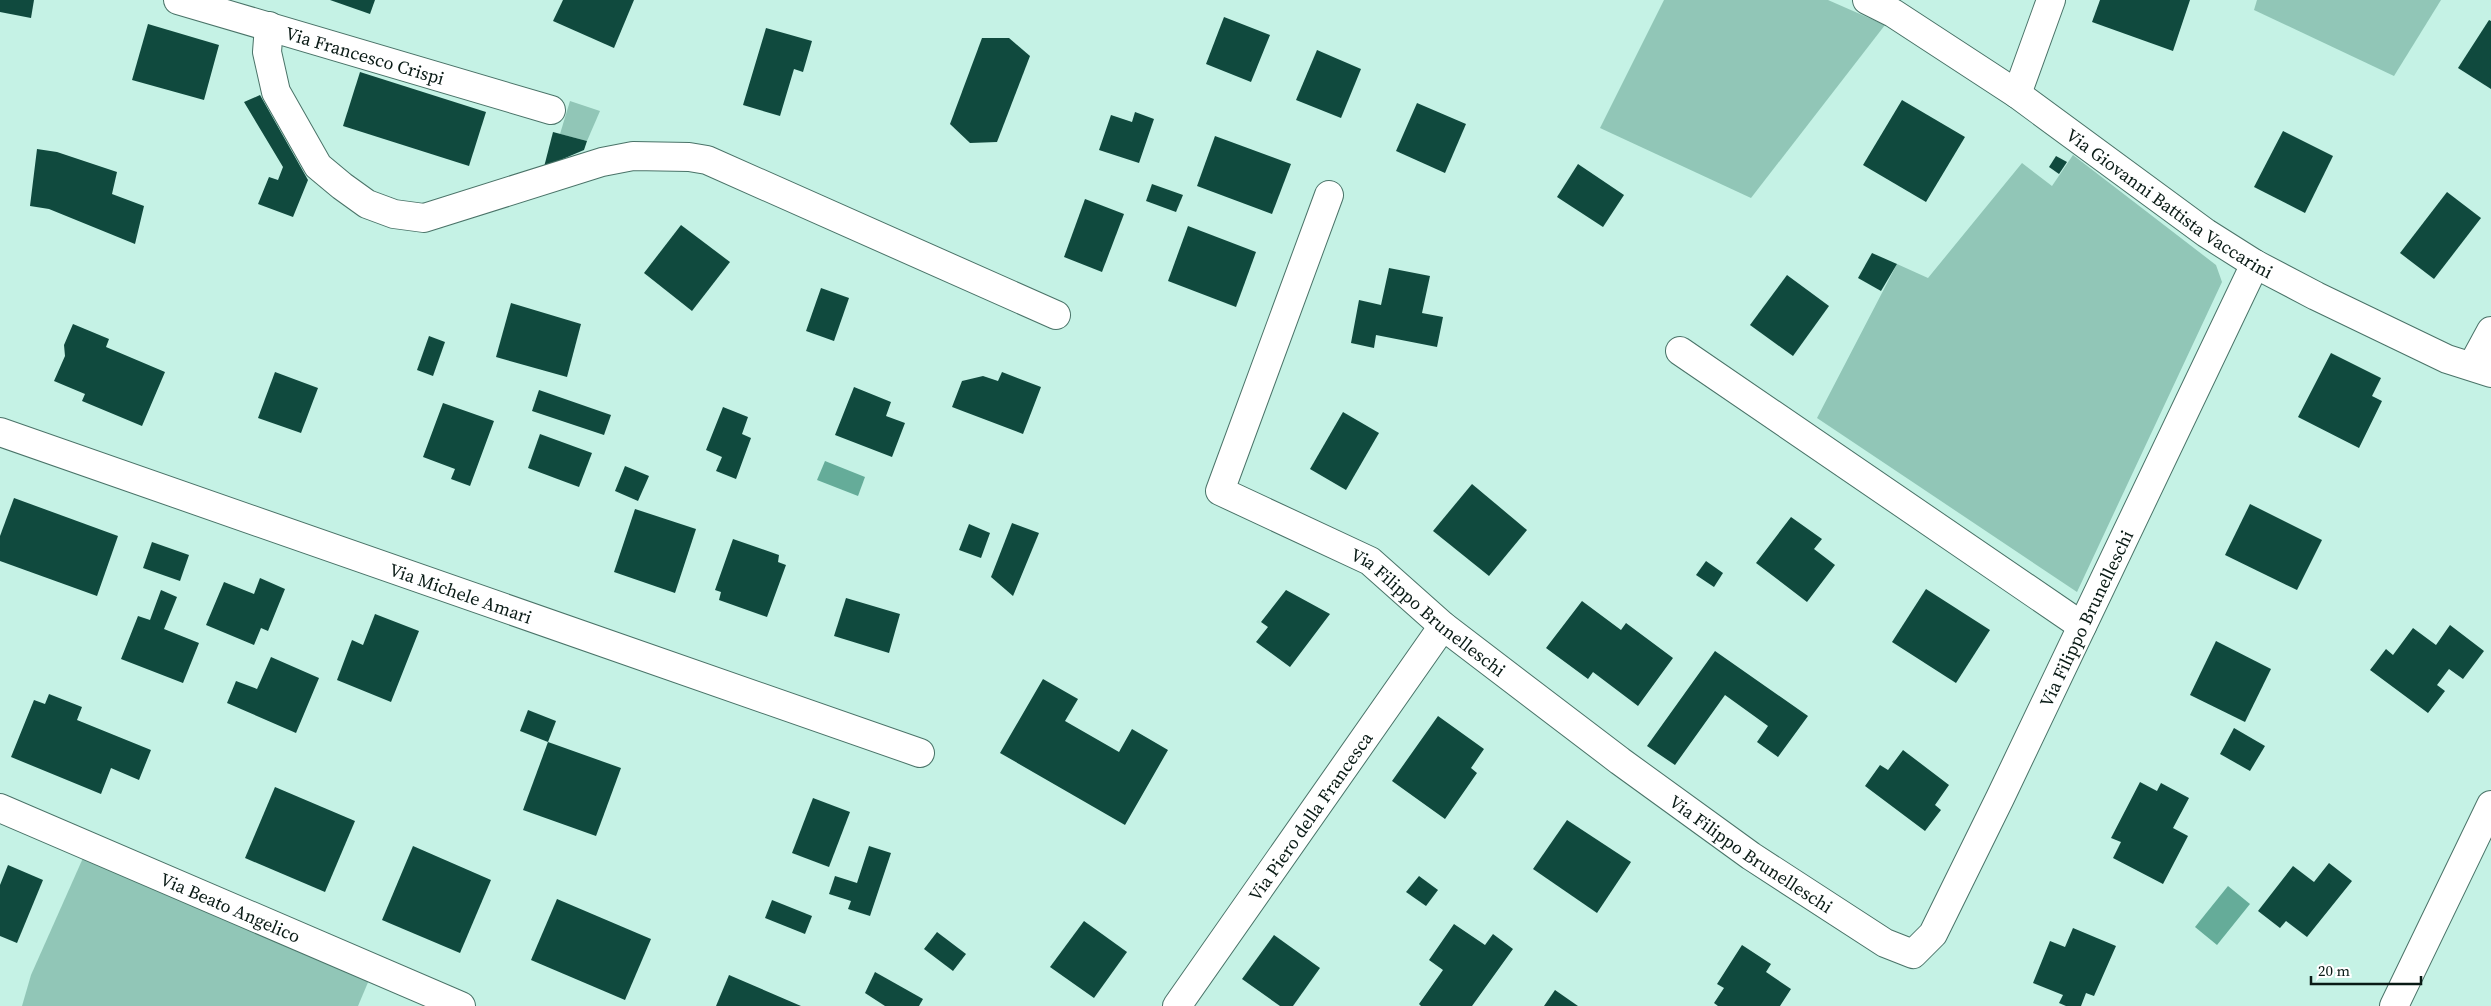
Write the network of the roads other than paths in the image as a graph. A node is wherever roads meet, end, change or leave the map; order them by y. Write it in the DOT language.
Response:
graph roads {
  1 [pos="178,0"];
  2 [pos="1867,0"];
  3 [pos="2051,0"];
  4 [pos="269,26"];
  5 [pos="2017,94"];
  6 [pos="551,110"];
  7 [pos="1329,195"];
  8 [pos="2255,264"];
  9 [pos="1056,315"];
  10 [pos="2491,331"];
  11 [pos="1680,351"];
  12 [pos="2482,369"];
  13 [pos="0,432"];
  14 [pos="1443,626"];
  15 [pos="2082,626"];
  16 [pos="920,753"];
  17 [pos="2491,805"];
  18 [pos="0,808"];
  19 [pos="461,1006"];
  20 [pos="1177,1006"];
  21 [pos="2394,1006"];
  1 -- 4 [label="street, Via Francesco Crispi"];
  2 -- 5 [label="street, Via Giovanni Battista Vaccarini"];
  3 -- 5 [label="street"];
  4 -- 6 [label="street, Via Francesco Crispi"];
  4 -- 9 [label="street"];
  5 -- 8 [label="street, Via Giovanni Battista Vaccarini"];
  7 -- 14 [label="street, Via Filippo Brunelleschi"];
  8 -- 12 [label="street, Via Giovanni Battista Vaccarini"];
  8 -- 15 [label="street, Via Filippo Brunelleschi"];
  10 -- 12 [label="street"];
  11 -- 15 [label="street"];
  13 -- 16 [label="street, Via Michele Amari"];
  14 -- 15 [label="street, Via Filippo Brunelleschi"];
  14 -- 20 [label="street, Via Piero della Francesca"];
  17 -- 21 [label="street"];
  18 -- 19 [label="street, Via Beato Angelico"];
}
